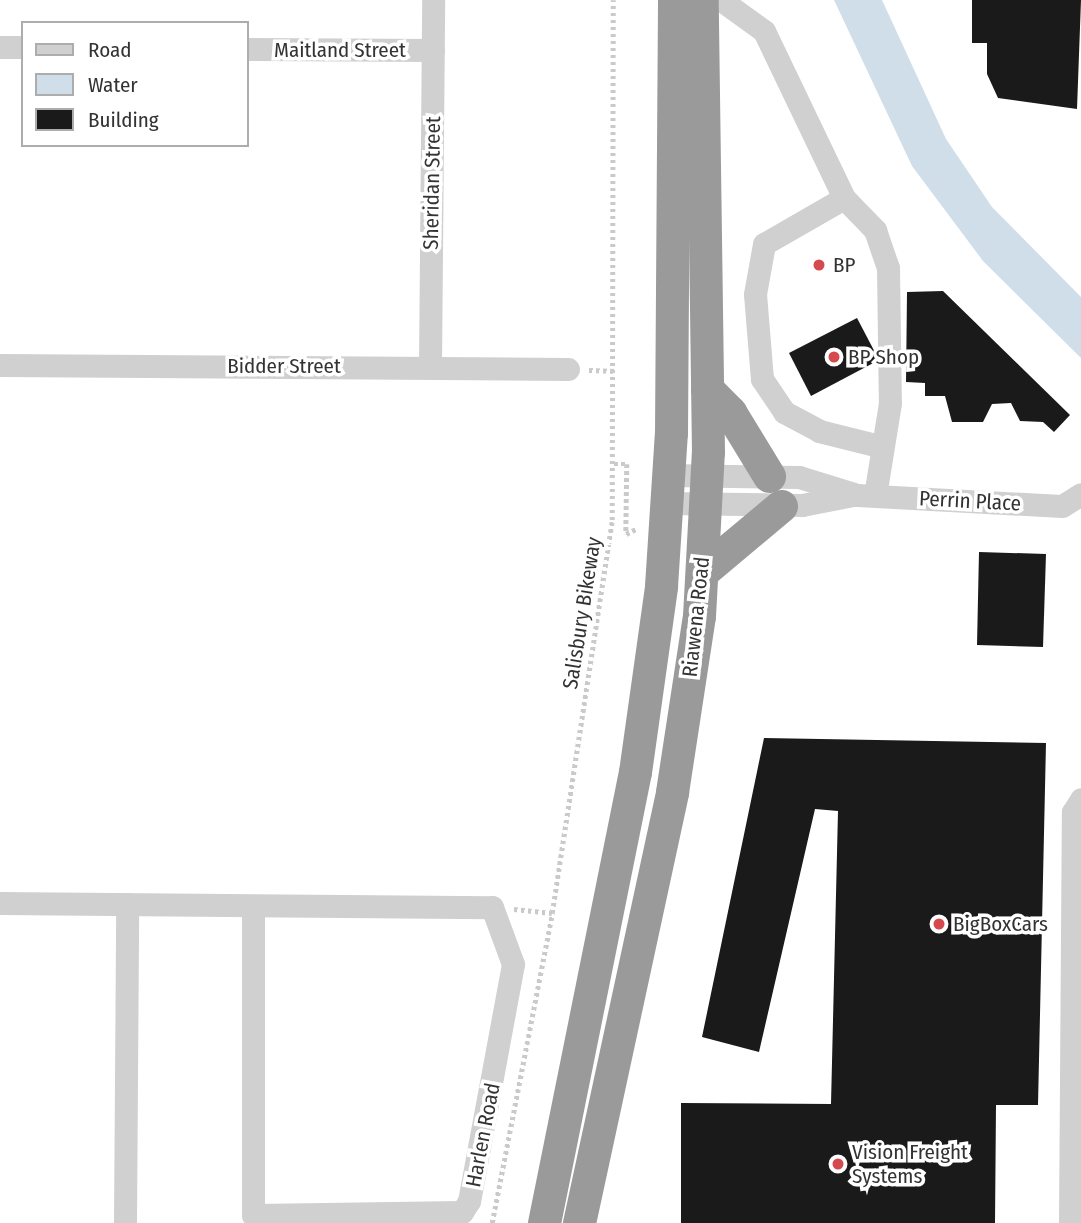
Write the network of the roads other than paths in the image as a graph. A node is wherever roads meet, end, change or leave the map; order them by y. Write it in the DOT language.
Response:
graph roads {
  1 [pos="433,0"];
  2 [pos="674,0"];
  3 [pos="702,0"];
  4 [pos="721,0"];
  5 [pos="0,47"];
  6 [pos="21,47"];
  7 [pos="248,49"];
  8 [pos="433,50"];
  9 [pos="844,198"];
  10 [pos="0,365"];
  11 [pos="430,367"];
  12 [pos="568,369"];
  13 [pos="707,389"];
  14 [pos="879,446"];
  15 [pos="707,490"];
  16 [pos="775,491"];
  17 [pos="1081,495"];
  18 [pos="866,496"];
  19 [pos="659,499"];
  20 [pos="702,572"];
  21 [pos="1081,799"];
  22 [pos="0,903"];
  23 [pos="127,904"];
  24 [pos="253,906"];
  25 [pos="125,1223"];
  26 [pos="544,1223"];
  27 [pos="579,1223"];
  28 [pos="1070,1223"];
  1 -- 8 [label="street, Sheridan Street"];
  2 -- 19 [label="highway, Riawena Road"];
  3 -- 13 [label="highway, Riawena Road"];
  4 -- 9 [label="street"];
  5 -- 6 [label="street"];
  7 -- 8 [label="street, Maitland Street"];
  8 -- 11 [label="street, Sheridan Street"];
  9 -- 14 [label="street"];
  9 -- 14 [label="street"];
  10 -- 11 [label="street, Bidder Street"];
  11 -- 12 [label="street, Bidder Street"];
  13 -- 15 [label="highway, Riawena Road"];
  13 -- 16 [label="highway"];
  14 -- 18 [label="street"];
  15 -- 16 [label="street, Perrin Place"];
  15 -- 16 [label="street, Perrin Place"];
  15 -- 19 [label="street, Perrin Place"];
  15 -- 20 [label="highway, Riawena Road"];
  16 -- 18 [label="street, Perrin Place"];
  16 -- 18 [label="street, Perrin Place"];
  16 -- 20 [label="highway"];
  17 -- 18 [label="street, Perrin Place"];
  19 -- 26 [label="highway, Riawena Road"];
  20 -- 27 [label="highway, Riawena Road"];
  21 -- 28 [label="street"];
  22 -- 23 [label="street"];
  23 -- 24 [label="street"];
  23 -- 25 [label="street"];
  24 -- 24 [label="street, Harlen Road"];
}
